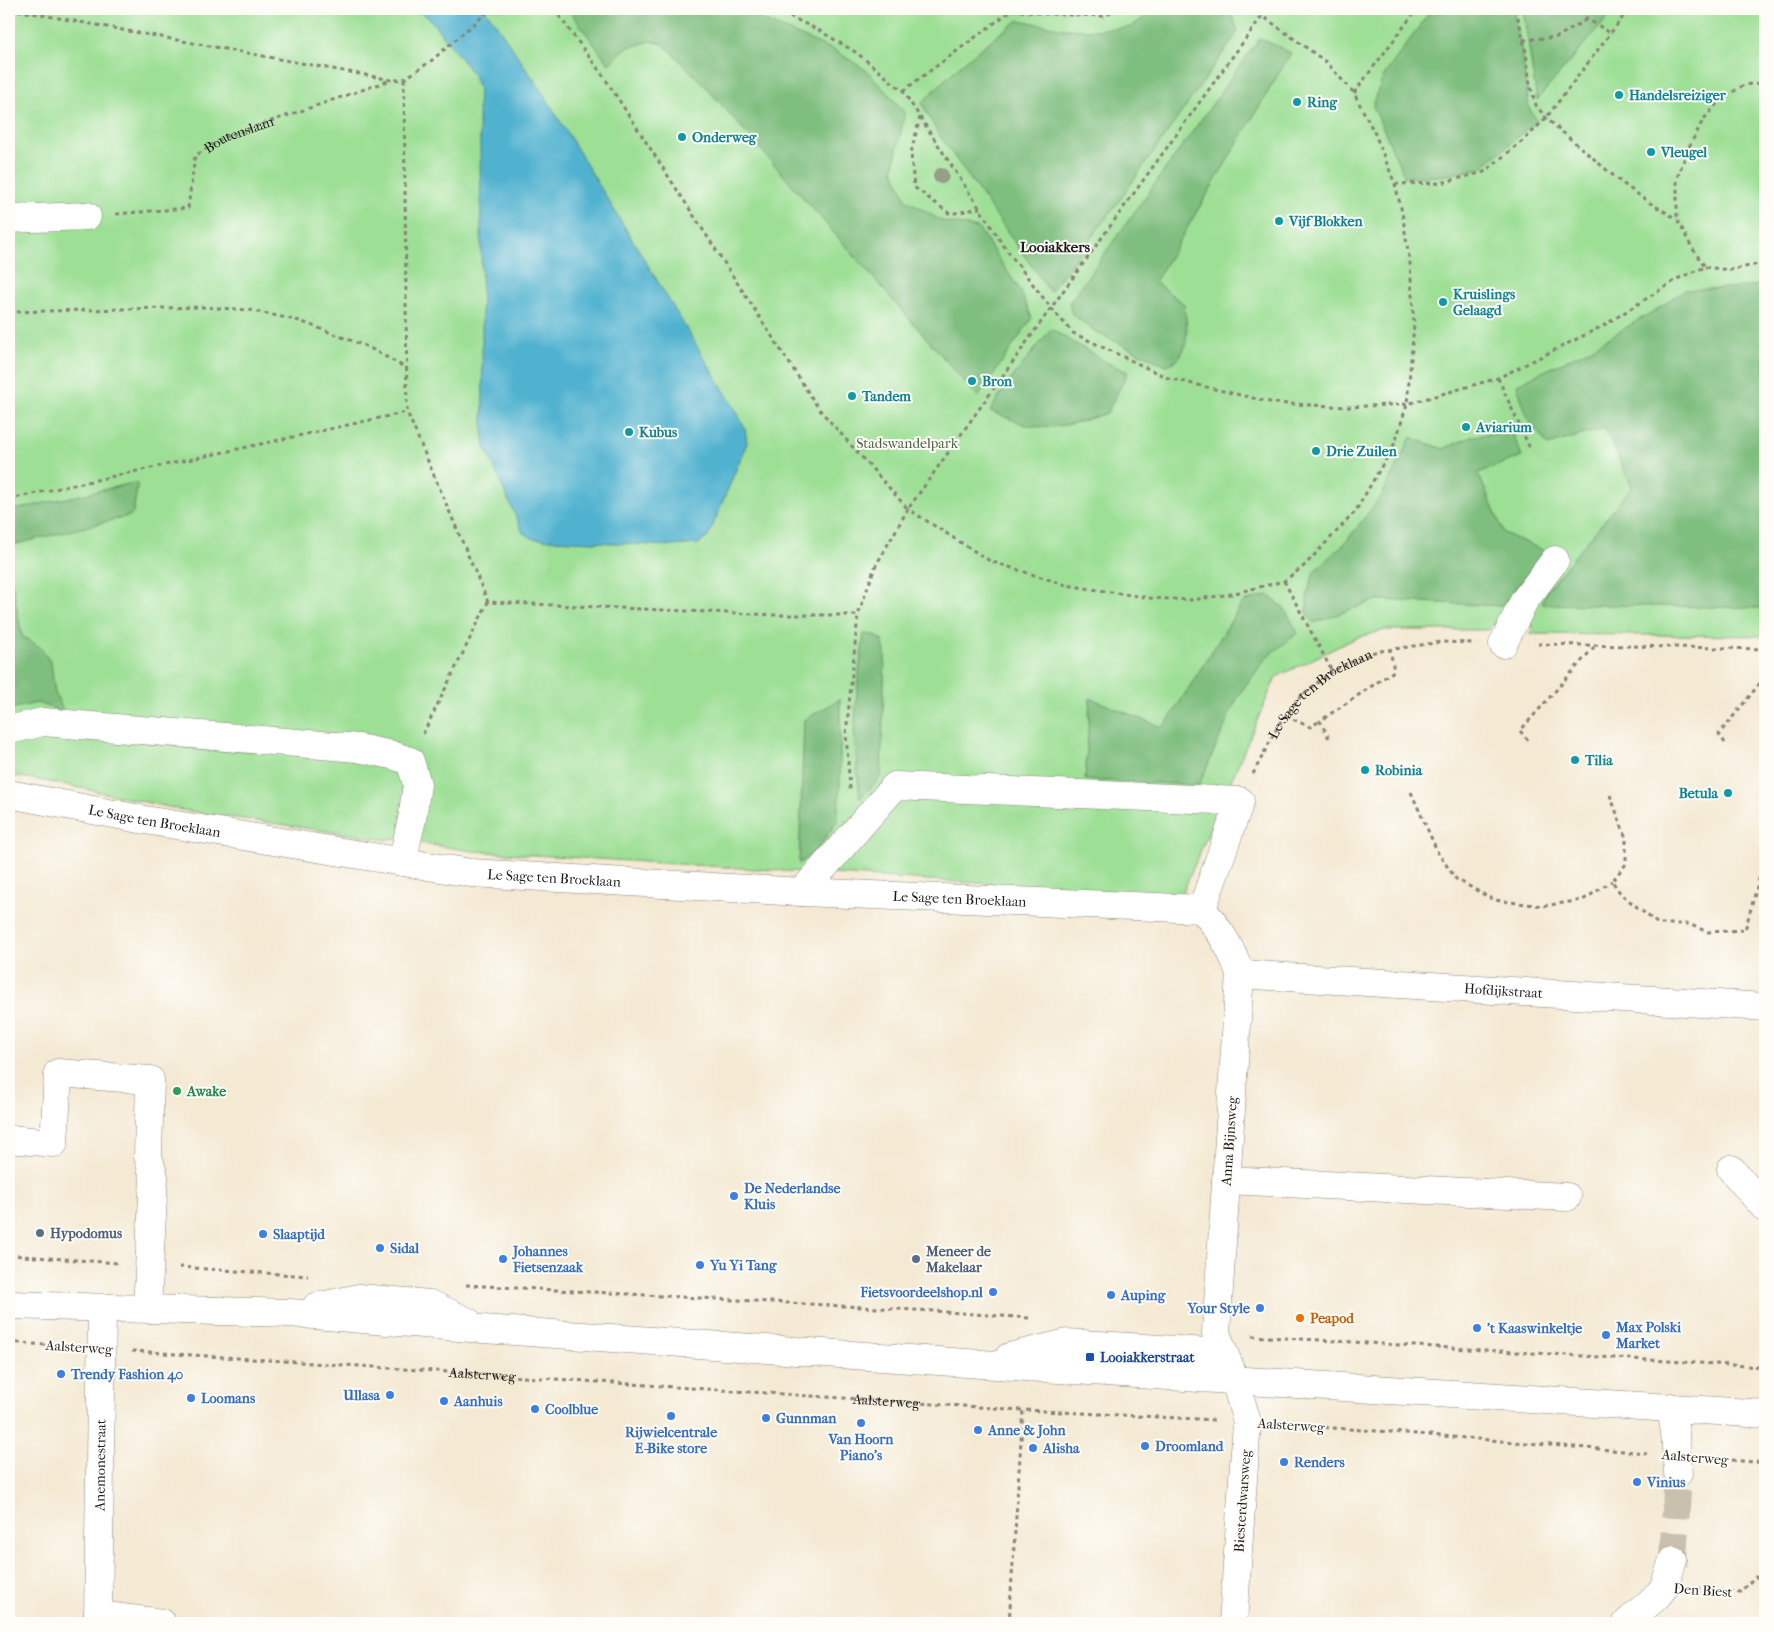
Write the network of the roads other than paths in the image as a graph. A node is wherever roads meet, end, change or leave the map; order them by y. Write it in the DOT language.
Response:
graph roads {
  1 [pos="87,216"];
  2 [pos="9,219"];
  3 [pos="1555,560"];
  4 [pos="1503,644"];
  5 [pos="9,730"];
  6 [pos="9,794"];
  7 [pos="402,862"];
  8 [pos="802,892"];
  9 [pos="1202,909"];
  10 [pos="1240,974"];
  11 [pos="1765,1008"];
  12 [pos="9,1138"];
  13 [pos="1731,1169"];
  14 [pos="1226,1180"];
  15 [pos="1567,1197"];
  16 [pos="1765,1208"];
  17 [pos="9,1305"];
  18 [pos="147,1308"];
  19 [pos="102,1309"];
  20 [pos="1235,1380"];
  21 [pos="1671,1407"];
  22 [pos="1765,1414"];
  23 [pos="1678,1464"];
  24 [pos="1673,1560"];
  25 [pos="98,1619"];
  26 [pos="162,1623"];
  27 [pos="1233,1623"];
  28 [pos="1627,1623"];
  1 -- 2 [label="street"];
  3 -- 4 [label="street"];
  5 -- 7 [label="street"];
  6 -- 7 [label="street, Le Sage ten Broeklaan"];
  7 -- 8 [label="street, Le Sage ten Broeklaan"];
  8 -- 9 [label="street, Le Sage ten Broeklaan"];
  8 -- 9 [label="street"];
  9 -- 10 [label="street, Anna Bijnsweg"];
  10 -- 11 [label="street, Hofdijkstraat"];
  10 -- 14 [label="street, Anna Bijnsweg"];
  12 -- 18 [label="street"];
  13 -- 16 [label="street"];
  14 -- 15 [label="street"];
  14 -- 20 [label="street, Anna Bijnsweg"];
  17 -- 19 [label="street"];
  18 -- 19 [label="street"];
  18 -- 20 [label="street"];
  19 -- 25 [label="street, Anemonestraat"];
  20 -- 21 [label="street"];
  20 -- 27 [label="street, Biesterdwarsweg"];
  21 -- 22 [label="street"];
  21 -- 23 [label="street"];
  24 -- 28 [label="street, Den Biest"];
  25 -- 26 [label="street"];
}
